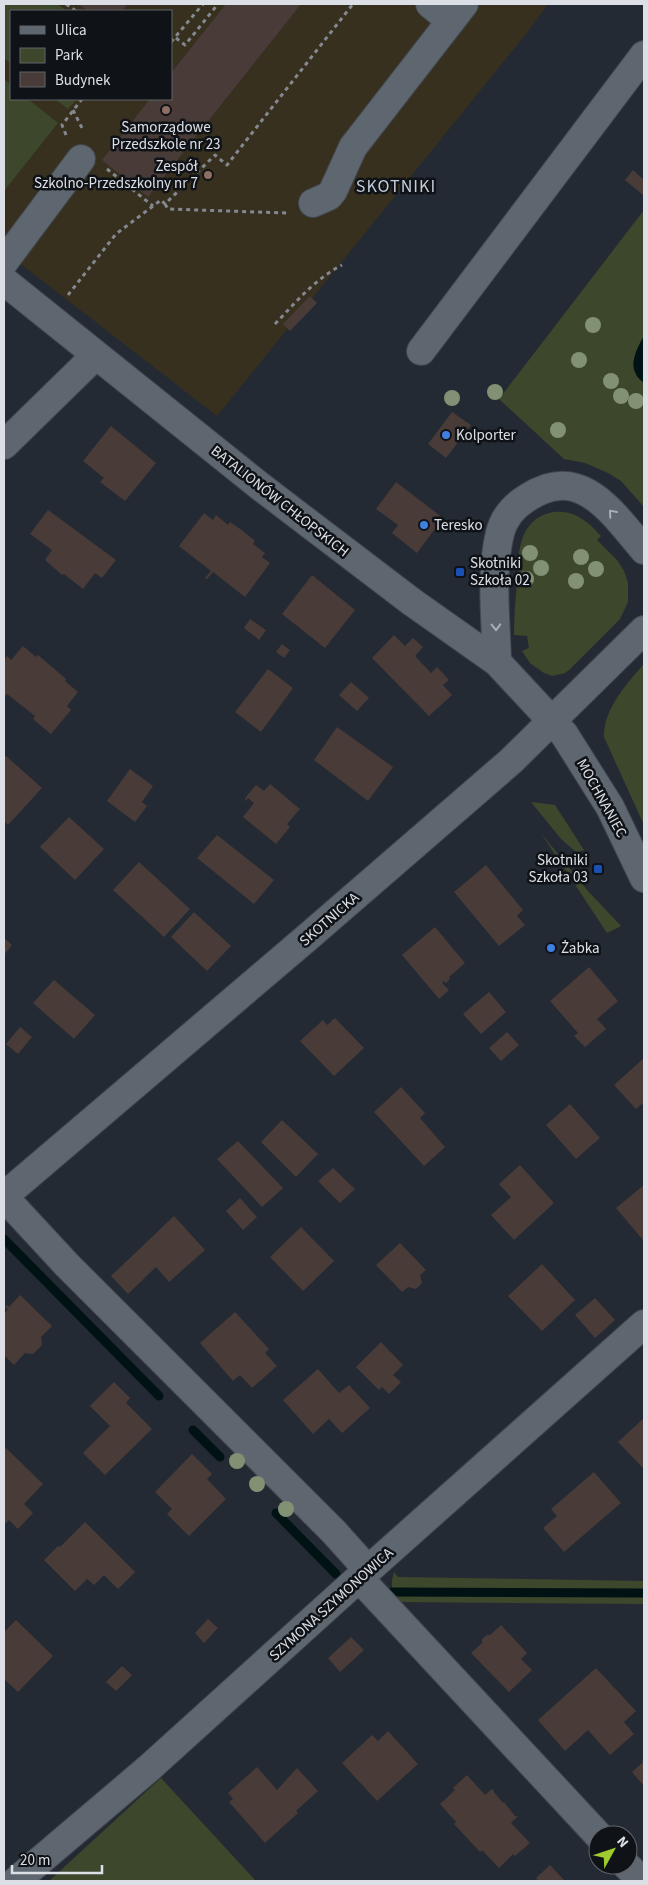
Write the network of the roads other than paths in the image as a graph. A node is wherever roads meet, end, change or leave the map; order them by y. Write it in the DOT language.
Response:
graph roads {
  1 [pos="430,4"];
  2 [pos="458,12"];
  3 [pos="644,55"];
  4 [pos="82,159"];
  5 [pos="302,208"];
  6 [pos="4,262"];
  7 [pos="4,282"];
  8 [pos="420,351"];
  9 [pos="94,356"];
  10 [pos="4,445"];
  11 [pos="644,550"];
  12 [pos="644,630"];
  13 [pos="497,662"];
  14 [pos="552,722"];
  15 [pos="644,878"];
  16 [pos="4,1197"];
  17 [pos="644,1324"];
  18 [pos="363,1574"];
  19 [pos="589,1825"];
  20 [pos="16,1881"];
  1 -- 2 [label="street"];
  2 -- 5 [label="street"];
  3 -- 8 [label="street"];
  4 -- 6 [label="street"];
  7 -- 9 [label="street, BATALIONÓW CHŁOPSKICH"];
  9 -- 10 [label="street"];
  9 -- 13 [label="street, BATALIONÓW CHŁOPSKICH"];
  11 -- 13 [label="street, one-way"];
  12 -- 14 [label="street, SKOTNICKA"];
  13 -- 14 [label="street, BATALIONÓW CHŁOPSKICH"];
  14 -- 15 [label="street, MOCHNANIEC"];
  14 -- 16 [label="street, SKOTNICKA"];
  16 -- 18 [label="street"];
  17 -- 18 [label="street, SZYMONA SZYMONOWICA"];
  18 -- 19 [label="street"];
  18 -- 20 [label="street, SZYMONA SZYMONOWICA"];
}
